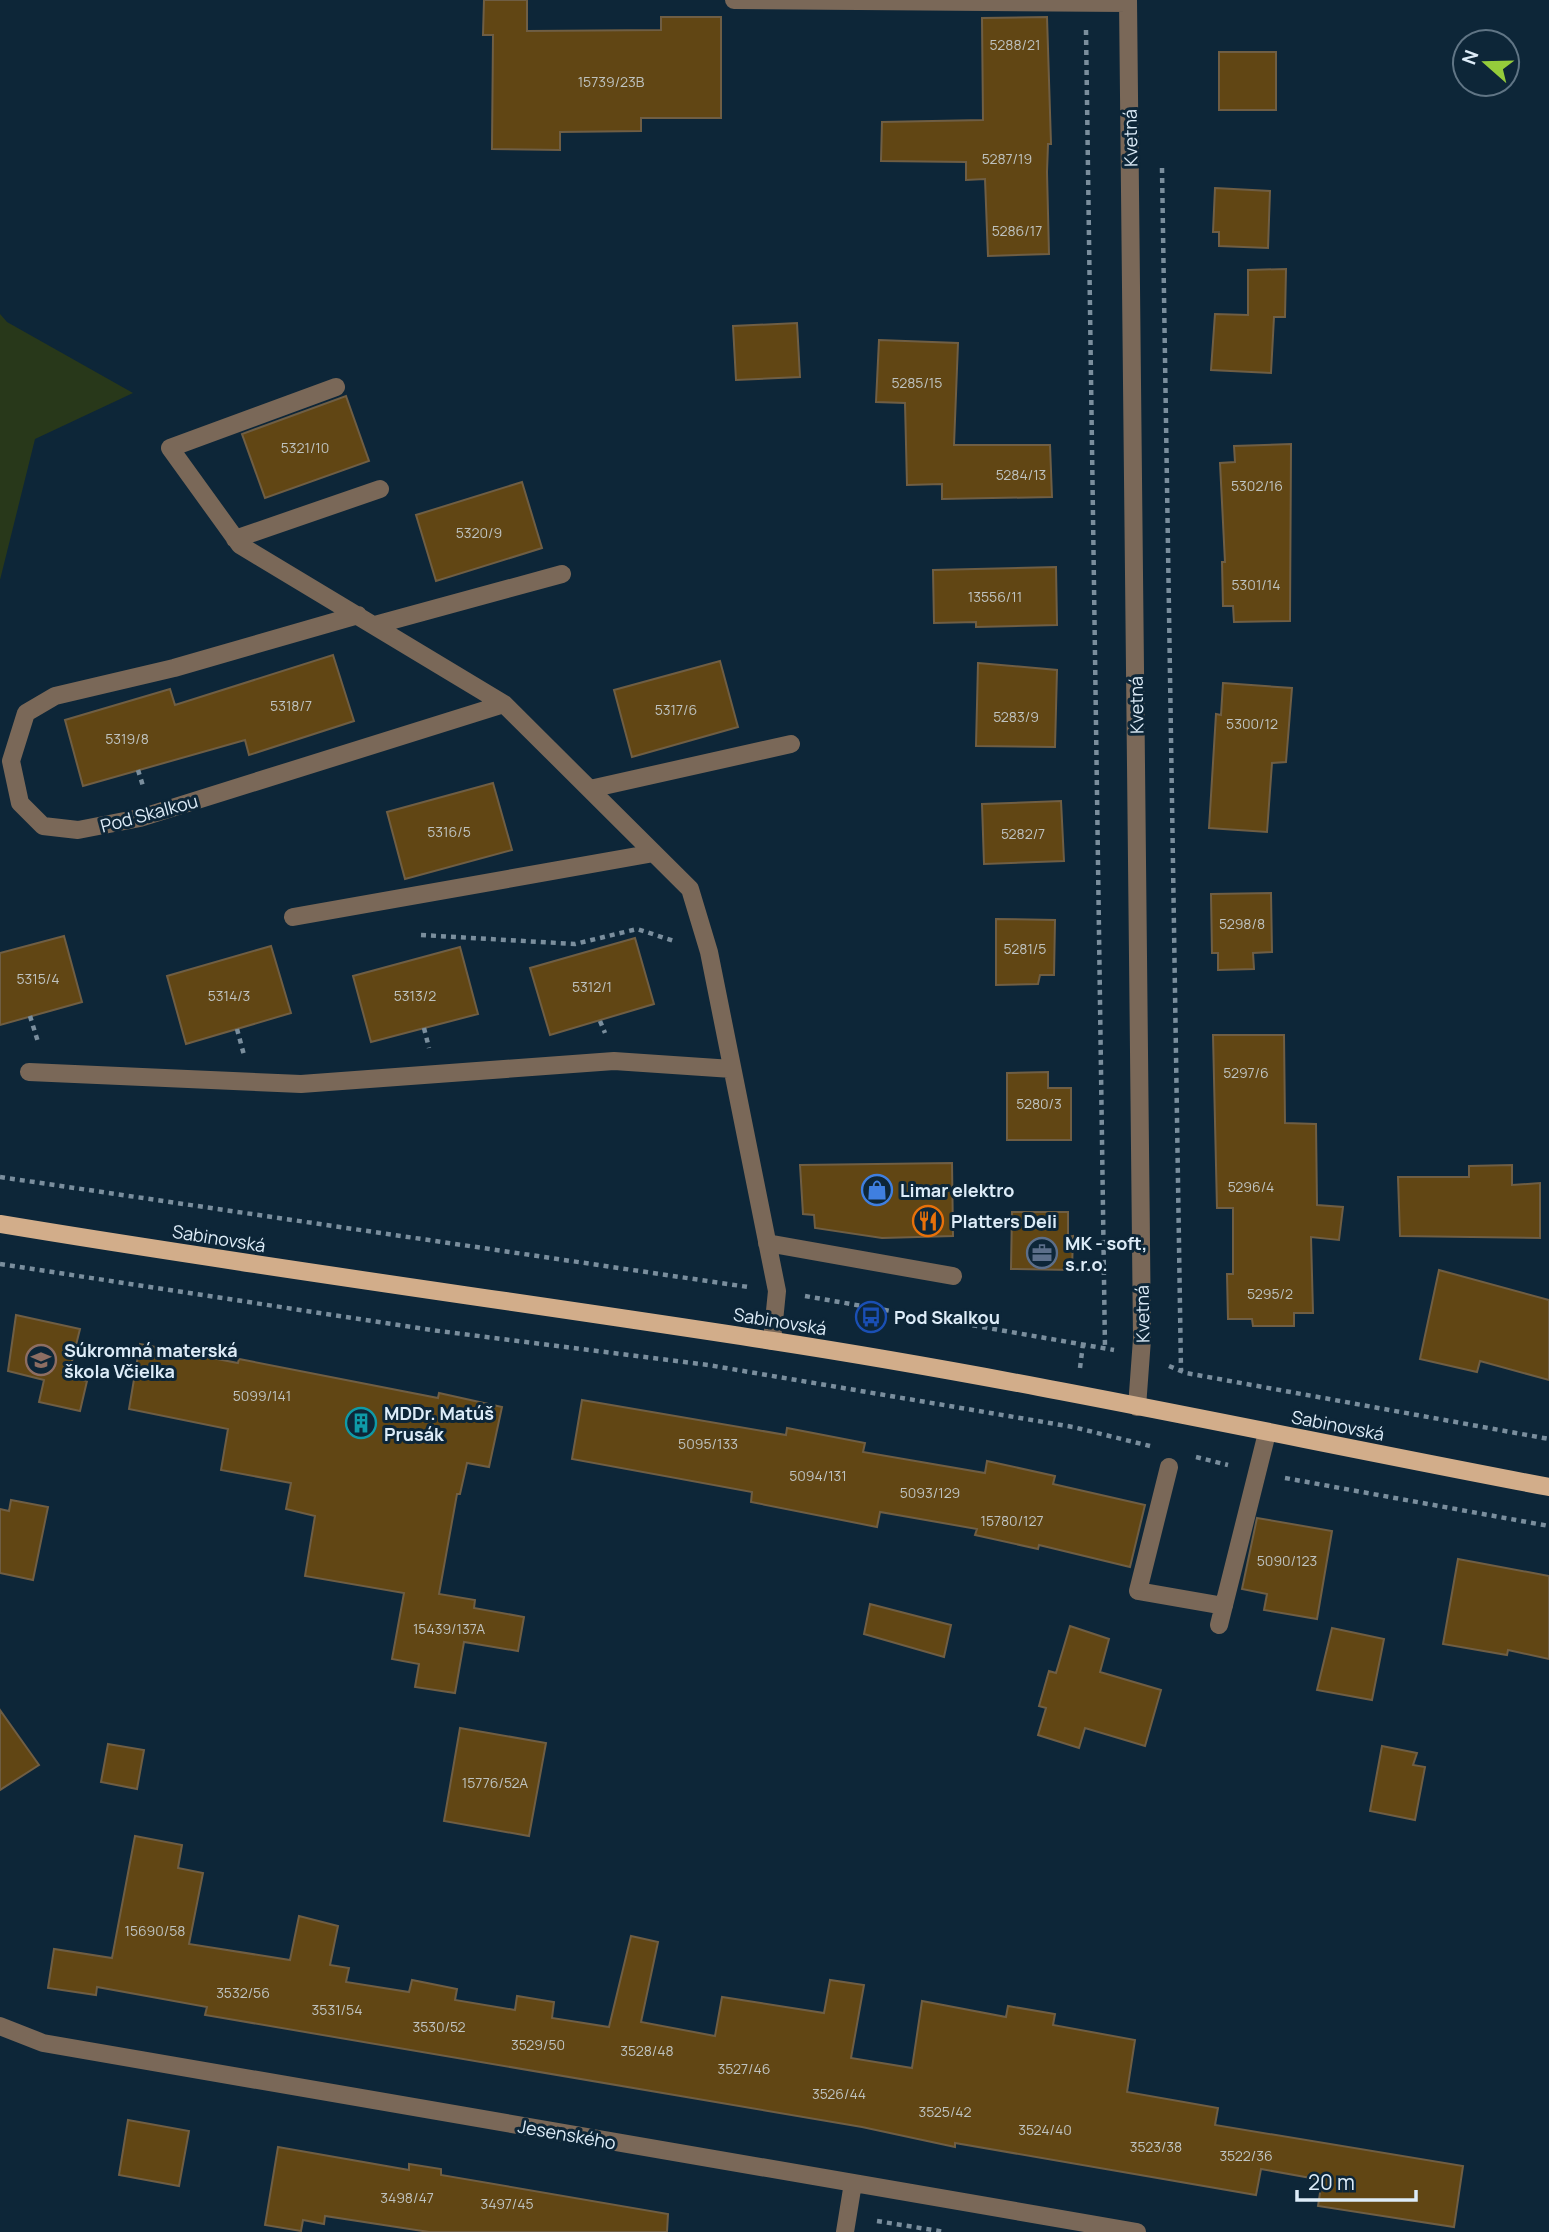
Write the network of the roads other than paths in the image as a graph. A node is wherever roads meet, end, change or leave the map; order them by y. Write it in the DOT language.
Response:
graph roads {
  1 [pos="734,0"];
  2 [pos="1128,2"];
  3 [pos="336,387"];
  4 [pos="380,489"];
  5 [pos="235,539"];
  6 [pos="562,574"];
  7 [pos="358,615"];
  8 [pos="375,625"];
  9 [pos="504,704"];
  10 [pos="791,744"];
  11 [pos="590,789"];
  12 [pos="654,853"];
  13 [pos="293,917"];
  14 [pos="732,1069"];
  15 [pos="29,1072"];
  16 [pos="0,1224"];
  17 [pos="767,1243"];
  18 [pos="953,1276"];
  19 [pos="772,1340"];
  20 [pos="1137,1407"];
  21 [pos="1267,1433"];
  22 [pos="1169,1466"];
  23 [pos="1549,1487"];
  24 [pos="1224,1606"];
  25 [pos="1219,1625"];
  26 [pos="0,2026"];
  27 [pos="853,2183"];
  28 [pos="845,2232"];
  29 [pos="1137,2232"];
  1 -- 2 [label="street, Kvetná"];
  2 -- 20 [label="street, Kvetná"];
  3 -- 5 [label="street"];
  4 -- 5 [label="street"];
  5 -- 7 [label="street"];
  6 -- 8 [label="street"];
  7 -- 8 [label="street"];
  7 -- 9 [label="street, Pod Skalkou"];
  8 -- 9 [label="street"];
  9 -- 11 [label="street"];
  10 -- 11 [label="street"];
  11 -- 12 [label="street"];
  12 -- 13 [label="street"];
  12 -- 14 [label="street"];
  14 -- 15 [label="street"];
  14 -- 17 [label="street"];
  16 -- 19 [label="main road, Sabinovská"];
  17 -- 18 [label="street"];
  17 -- 19 [label="street"];
  19 -- 20 [label="main road, Sabinovská"];
  20 -- 21 [label="main road, Sabinovská"];
  21 -- 23 [label="main road, Sabinovská"];
  21 -- 24 [label="street"];
  22 -- 24 [label="street"];
  24 -- 25 [label="street"];
  26 -- 27 [label="street, Jesenského"];
  27 -- 28 [label="street"];
  27 -- 29 [label="street, Jesenského"];
}
